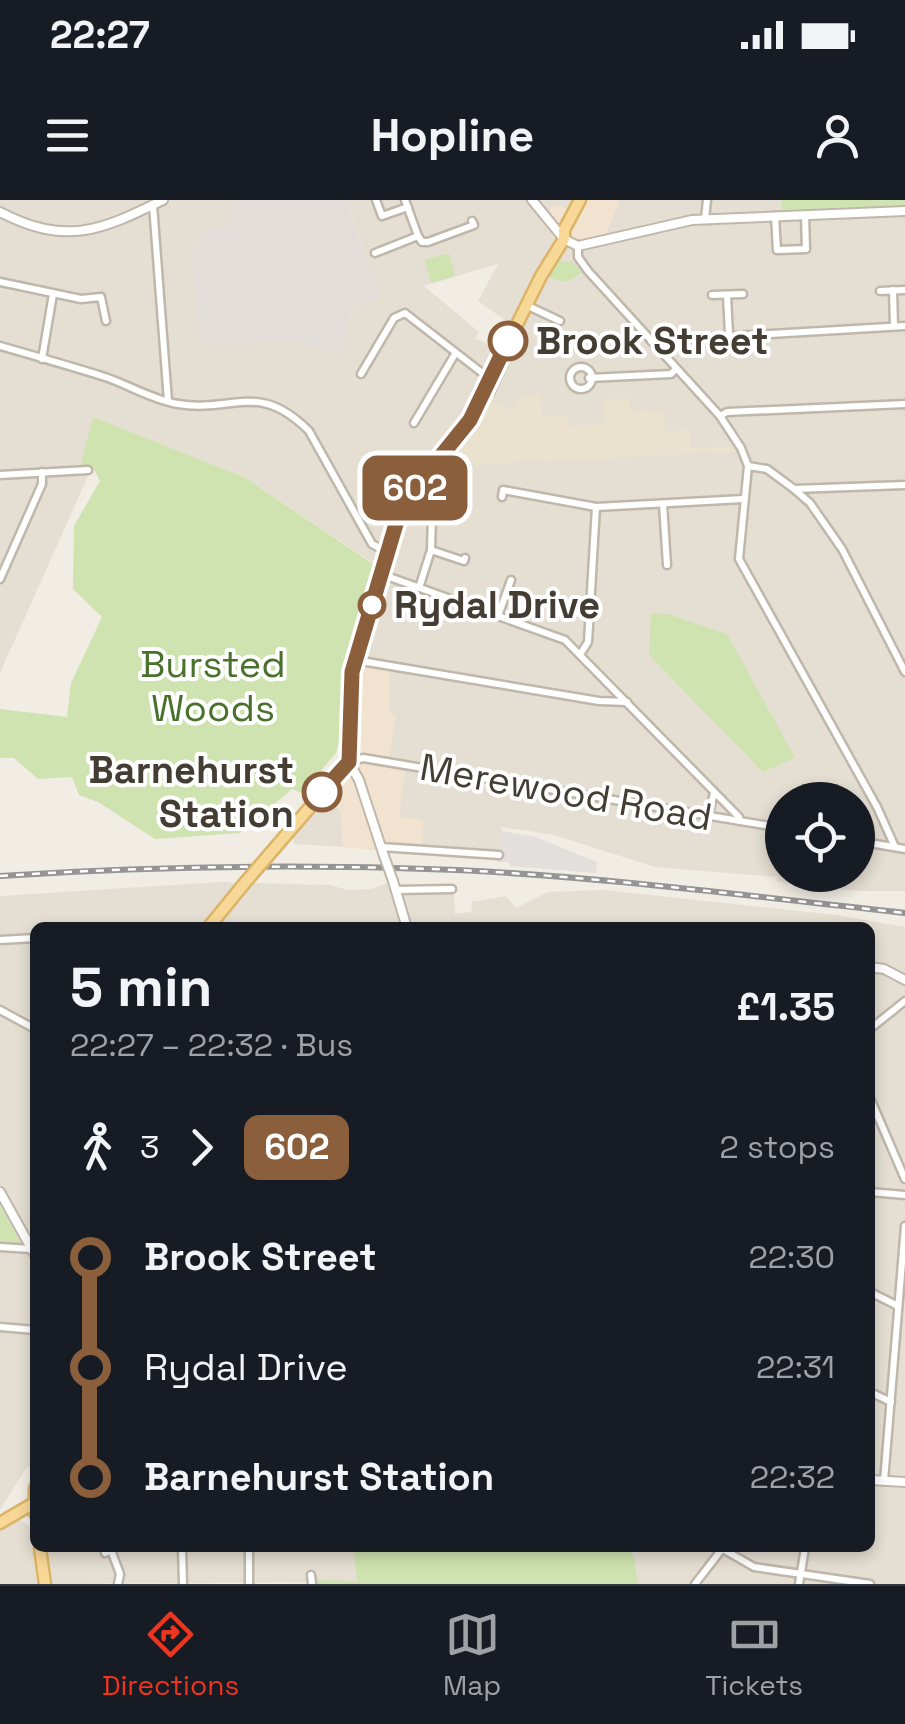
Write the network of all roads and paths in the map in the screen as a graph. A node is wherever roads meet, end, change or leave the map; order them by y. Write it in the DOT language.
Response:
graph roads {
  1 [pos="163,200"];
  2 [pos="376,200"];
  3 [pos="532,200"];
  4 [pos="580,200"];
  5 [pos="708,200"];
  6 [pos="406,203"];
  7 [pos="153,205"];
  8 [pos="905,211"];
  9 [pos="0,212"];
  10 [pos="805,215"];
  11 [pos="775,216"];
  12 [pos="706,219"];
  13 [pos="472,221"];
  14 [pos="418,236"];
  15 [pos="564,239"];
  16 [pos="578,246"];
  17 [pos="374,253"];
  18 [pos="0,282"];
  19 [pos="880,290"];
  20 [pos="893,290"];
  21 [pos="904,290"];
  22 [pos="53,294"];
  23 [pos="727,294"];
  24 [pos="743,294"];
  25 [pos="712,296"];
  26 [pos="526,305"];
  27 [pos="106,321"];
  28 [pos="560,321"];
  29 [pos="894,326"];
  30 [pos="905,326"];
  31 [pos="730,334"];
  32 [pos="650,342"];
  33 [pos="0,346"];
  34 [pos="455,354"];
  35 [pos="500,356"];
  36 [pos="42,359"];
  37 [pos="676,369"];
  38 [pos="362,374"];
  39 [pos="590,378"];
  40 [pos="490,379"];
  41 [pos="490,393"];
  42 [pos="168,401"];
  43 [pos="905,404"];
  44 [pos="720,416"];
  45 [pos="414,423"];
  46 [pos="390,461"];
  47 [pos="748,466"];
  48 [pos="88,470"];
  49 [pos="42,472"];
  50 [pos="445,473"];
  51 [pos="0,476"];
  52 [pos="905,485"];
  53 [pos="415,488"];
  54 [pos="794,489"];
  55 [pos="502,497"];
  56 [pos="744,499"];
  57 [pos="663,504"];
  58 [pos="596,506"];
  59 [pos="431,550"];
  60 [pos="388,552"];
  61 [pos="465,558"];
  62 [pos="666,566"];
  63 [pos="381,574"];
  64 [pos="0,579"];
  65 [pos="511,580"];
  66 [pos="420,588"];
  67 [pos="498,616"];
  68 [pos="580,653"];
  69 [pos="355,660"];
  70 [pos="905,672"];
  71 [pos="605,679"];
  72 [pos="599,701"];
  73 [pos="627,702"];
  74 [pos="349,762"];
  75 [pos="714,792"];
  76 [pos="708,816"];
  77 [pos="740,821"];
  78 [pos="765,825"];
  79 [pos="875,844"];
  80 [pos="895,847"];
  81 [pos="905,849"];
  82 [pos="382,850"];
  83 [pos="499,855"];
  84 [pos="394,886"];
  85 [pos="452,889"];
  86 [pos="213,922"];
  87 [pos="405,922"];
  88 [pos="30,938"];
  89 [pos="0,940"];
  90 [pos="875,968"];
  91 [pos="905,980"];
  92 [pos="905,1001"];
  93 [pos="0,1010"];
  94 [pos="875,1024"];
  95 [pos="30,1027"];
  96 [pos="875,1110"];
  97 [pos="905,1179"];
  98 [pos="0,1192"];
  99 [pos="875,1192"];
  100 [pos="905,1194"];
  101 [pos="905,1226"];
  102 [pos="0,1246"];
  103 [pos="30,1247"];
  104 [pos="30,1251"];
  105 [pos="875,1294"];
  106 [pos="898,1306"];
  107 [pos="0,1327"];
  108 [pos="30,1330"];
  109 [pos="875,1394"];
  110 [pos="890,1402"];
  111 [pos="875,1480"];
  112 [pos="884,1481"];
  113 [pos="905,1482"];
  114 [pos="30,1505"];
  115 [pos="0,1523"];
  116 [pos="41,1552"];
  117 [pos="112,1552"];
  118 [pos="182,1552"];
  119 [pos="248,1552"];
  120 [pos="719,1552"];
  121 [pos="729,1552"];
  122 [pos="804,1552"];
  123 [pos="801,1574"];
  124 [pos="45,1584"];
  125 [pos="118,1584"];
  126 [pos="182,1584"];
  127 [pos="249,1584"];
  128 [pos="694,1584"];
  129 [pos="799,1584"];
  130 [pos="870,1584"];
  1 -- 7 [label="street"];
  2 -- 6 [label="street"];
  3 -- 15 [label="street"];
  4 -- 15 [label="main road"];
  5 -- 12 [label="street"];
  6 -- 14 [label="street"];
  7 -- 9 [label="street"];
  7 -- 42 [label="street"];
  8 -- 10 [label="street"];
  10 -- 11 [label="street"];
  10 -- 11 [label="street"];
  11 -- 12 [label="street"];
  12 -- 16 [label="street"];
  13 -- 14 [label="street"];
  14 -- 17 [label="street"];
  15 -- 16 [label="street"];
  15 -- 26 [label="main road"];
  16 -- 32 [label="street"];
  18 -- 22 [label="street"];
  19 -- 20 [label="street"];
  20 -- 21 [label="street"];
  20 -- 29 [label="street"];
  22 -- 27 [label="street"];
  22 -- 36 [label="street"];
  23 -- 24 [label="street"];
  23 -- 25 [label="street"];
  23 -- 31 [label="street"];
  26 -- 28 [label="street"];
  26 -- 35 [label="main road"];
  29 -- 30 [label="street"];
  29 -- 31 [label="street"];
  31 -- 32 [label="street"];
  32 -- 37 [label="street"];
  33 -- 36 [label="street"];
  34 -- 38 [label="street"];
  34 -- 40 [label="street"];
  34 -- 45 [label="street"];
  35 -- 40 [label="main road"];
  35 -- 41 [label="street"];
  36 -- 42 [label="street"];
  37 -- 39 [label="street"];
  37 -- 44 [label="street"];
  40 -- 53 [label="main road"];
  42 -- 60 [label="street"];
  43 -- 44 [label="street"];
  44 -- 47 [label="street"];
  46 -- 53 [label="street"];
  47 -- 54 [label="street"];
  47 -- 56 [label="street"];
  48 -- 49 [label="street"];
  49 -- 51 [label="street"];
  49 -- 64 [label="street"];
  50 -- 59 [label="street"];
  52 -- 54 [label="street"];
  53 -- 60 [label="main road"];
  54 -- 70 [label="street"];
  55 -- 58 [label="street"];
  56 -- 57 [label="street"];
  56 -- 80 [label="street"];
  57 -- 58 [label="street"];
  57 -- 62 [label="street"];
  58 -- 68 [label="street"];
  59 -- 61 [label="street"];
  59 -- 66 [label="street"];
  60 -- 63 [label="main road"];
  63 -- 66 [label="street"];
  63 -- 69 [label="main road"];
  65 -- 67 [label="street"];
  66 -- 67 [label="street"];
  67 -- 68 [label="street"];
  68 -- 71 [label="street"];
  69 -- 72 [label="street"];
  69 -- 74 [label="main road"];
  71 -- 72 [label="street"];
  71 -- 73 [label="street"];
  72 -- 73 [label="street"];
  73 -- 75 [label="street"];
  74 -- 76 [label="street, Merewood Road"];
  74 -- 82 [label="street"];
  74 -- 86 [label="main road, bridge"];
  75 -- 76 [label="street"];
  75 -- 77 [label="street"];
  76 -- 77 [label="street, Merewood Road"];
  77 -- 78 [label="street, Merewood Road"];
  79 -- 80 [label="street"];
  80 -- 81 [label="street"];
  82 -- 83 [label="street"];
  82 -- 84 [label="street, bridge"];
  84 -- 85 [label="street"];
  84 -- 87 [label="street"];
  88 -- 89 [label="street"];
  90 -- 91 [label="street"];
  92 -- 94 [label="street"];
  93 -- 95 [label="street"];
  96 -- 97 [label="street"];
  98 -- 103 [label="street"];
  99 -- 100 [label="street"];
  101 -- 106 [label="street"];
  102 -- 104 [label="street"];
  105 -- 106 [label="street"];
  106 -- 110 [label="street"];
  107 -- 108 [label="street"];
  109 -- 110 [label="street"];
  110 -- 112 [label="street"];
  111 -- 112 [label="street"];
  112 -- 113 [label="street"];
  114 -- 115 [label="main road"];
  116 -- 124 [label="main road"];
  117 -- 125 [label="street"];
  118 -- 126 [label="street"];
  119 -- 127 [label="street"];
  120 -- 128 [label="street"];
  121 -- 123 [label="street"];
  122 -- 123 [label="street"];
  123 -- 129 [label="street"];
  123 -- 130 [label="street"];
}
